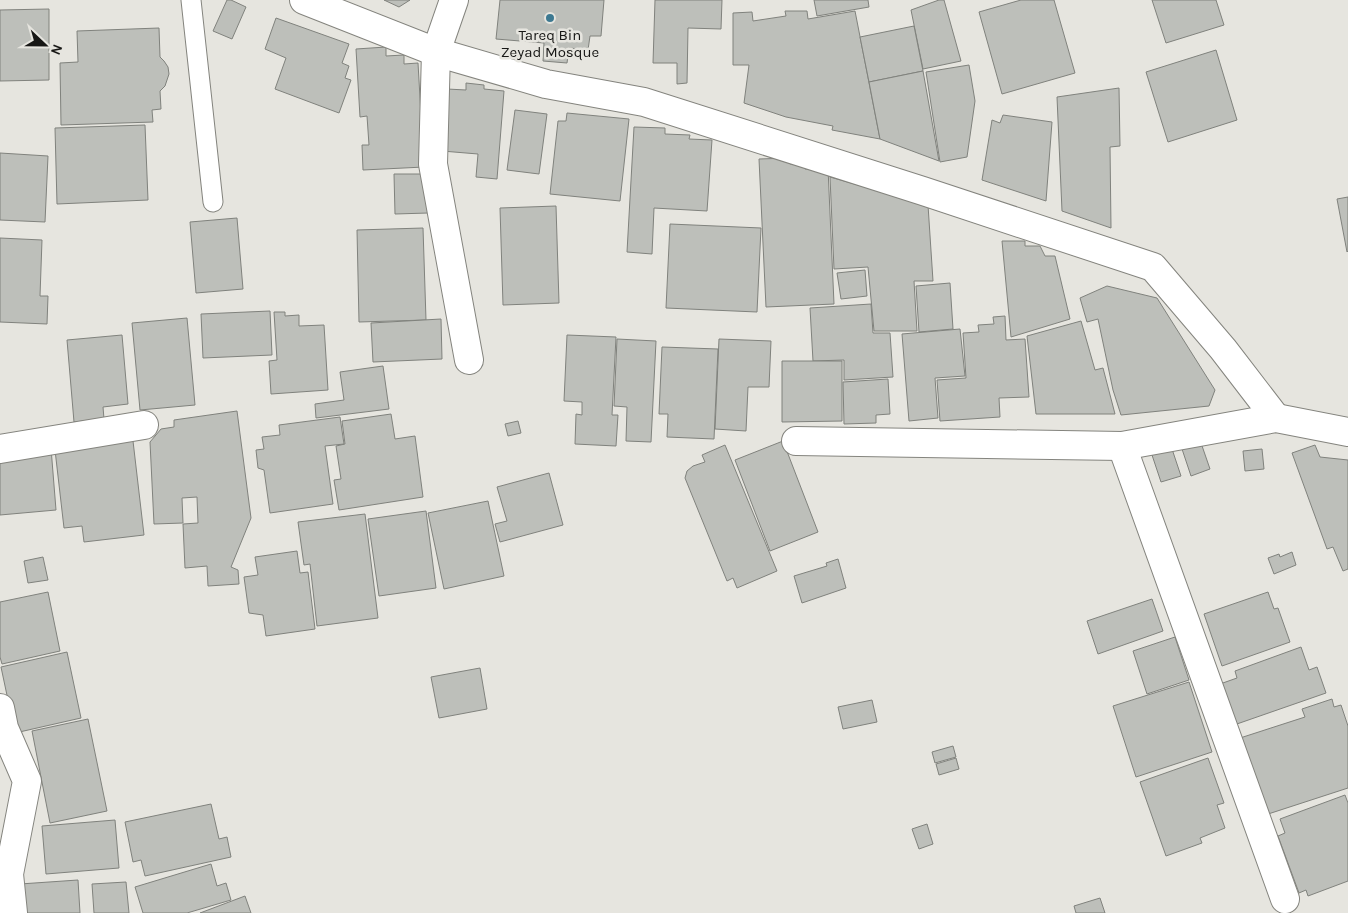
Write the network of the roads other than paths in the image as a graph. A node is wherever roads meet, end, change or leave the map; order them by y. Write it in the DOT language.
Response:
graph roads {
  1 [pos="191,0"];
  2 [pos="304,0"];
  3 [pos="454,0"];
  4 [pos="436,52"];
  5 [pos="212,202"];
  6 [pos="469,360"];
  7 [pos="1276,418"];
  8 [pos="144,425"];
  9 [pos="1348,432"];
  10 [pos="796,441"];
  11 [pos="1122,446"];
  12 [pos="0,448"];
  13 [pos="0,708"];
  14 [pos="1285,898"];
  15 [pos="13,913"];
  1 -- 5 [label="lane"];
  2 -- 4 [label="street"];
  3 -- 4 [label="street"];
  4 -- 6 [label="street"];
  4 -- 7 [label="street"];
  7 -- 9 [label="street"];
  7 -- 11 [label="street"];
  8 -- 12 [label="street"];
  10 -- 11 [label="street"];
  11 -- 14 [label="street"];
  13 -- 15 [label="street"];
}
